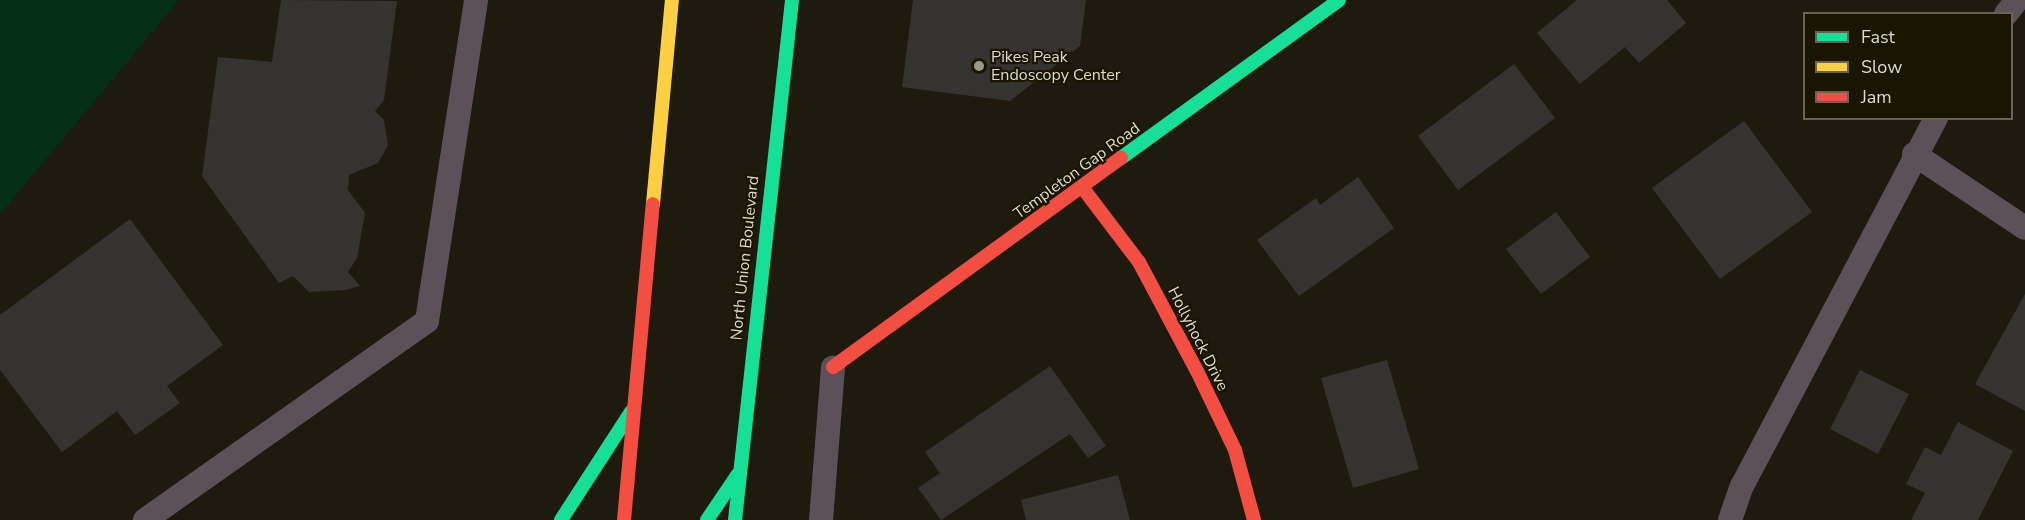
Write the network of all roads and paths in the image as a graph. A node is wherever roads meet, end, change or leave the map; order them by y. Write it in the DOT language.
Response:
graph roads {
  1 [pos="476,0"];
  2 [pos="672,0"];
  3 [pos="792,0"];
  4 [pos="1339,0"];
  5 [pos="2017,0"];
  6 [pos="2008,12"];
  7 [pos="1935,120"];
  8 [pos="1914,154"];
  9 [pos="1082,187"];
  10 [pos="2025,228"];
  11 [pos="833,367"];
  12 [pos="635,405"];
  13 [pos="739,472"];
  14 [pos="145,520"];
  15 [pos="561,520"];
  16 [pos="624,520"];
  17 [pos="707,520"];
  18 [pos="735,520"];
  19 [pos="821,520"];
  20 [pos="1254,520"];
  21 [pos="1730,520"];
  1 -- 14 [label="lane"];
  2 -- 12 [label="main road"];
  3 -- 13 [label="main road, North Union Boulevard"];
  4 -- 9 [label="main road, Templeton Gap Road"];
  5 -- 6 [label="lane"];
  7 -- 8 [label="lane"];
  8 -- 10 [label="lane"];
  8 -- 21 [label="lane"];
  9 -- 11 [label="main road, Templeton Gap Road"];
  9 -- 20 [label="main road, Hollyhock Drive"];
  11 -- 19 [label="lane"];
  12 -- 15 [label="main road"];
  12 -- 16 [label="main road"];
  13 -- 17 [label="main road"];
  13 -- 18 [label="main road, North Union Boulevard"];
}
